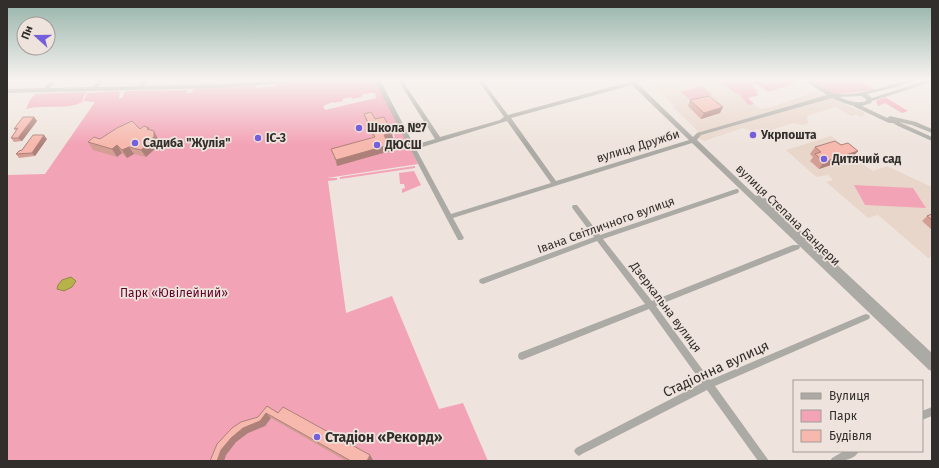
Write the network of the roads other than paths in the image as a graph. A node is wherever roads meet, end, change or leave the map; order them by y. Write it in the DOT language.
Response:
graph roads {
  1 [pos="388,102"];
  2 [pos="414,102"];
  3 [pos="496,102"];
  4 [pos="562,102"];
  5 [pos="658,102"];
  6 [pos="804,102"];
  7 [pos="856,102"];
  8 [pos="873,102"];
  9 [pos="867,104"];
  10 [pos="507,118"];
  11 [pos="891,122"];
  12 [pos="932,131"];
  13 [pos="695,138"];
  14 [pos="932,139"];
  15 [pos="439,140"];
  16 [pos="412,148"];
  17 [pos="556,184"];
  18 [pos="736,191"];
  19 [pos="575,208"];
  20 [pos="449,217"];
  21 [pos="460,238"];
  22 [pos="598,238"];
  23 [pos="796,247"];
  24 [pos="829,265"];
  25 [pos="483,281"];
  26 [pos="650,305"];
  27 [pos="866,317"];
  28 [pos="522,356"];
  29 [pos="932,359"];
  30 [pos="932,367"];
  31 [pos="708,384"];
  32 [pos="932,411"];
  33 [pos="923,416"];
  34 [pos="579,451"];
  35 [pos="852,452"];
  36 [pos="764,461"];
  37 [pos="835,461"];
  1 -- 16 [label="street"];
  2 -- 15 [label="street"];
  3 -- 10 [label="street"];
  4 -- 10 [label="street"];
  5 -- 13 [label="street, вулиця Степана Бандери"];
  6 -- 13 [label="street, вулиця Дружби"];
  7 -- 9 [label="street"];
  8 -- 9 [label="street"];
  9 -- 11 [label="street"];
  10 -- 15 [label="street"];
  10 -- 17 [label="street"];
  12 -- 14 [label="street"];
  13 -- 17 [label="street, вулиця Дружби"];
  13 -- 24 [label="street, вулиця Степана Бандери"];
  15 -- 16 [label="street"];
  16 -- 20 [label="street"];
  17 -- 20 [label="street, вулиця Дружби"];
  18 -- 22 [label="street, Івана Світличного вулиця"];
  19 -- 22 [label="street, Дзеркальна вулиця"];
  20 -- 21 [label="street"];
  22 -- 25 [label="street, Івана Світличного вулиця"];
  22 -- 26 [label="street, Дзеркальна вулиця"];
  23 -- 26 [label="street"];
  24 -- 29 [label="street, вулиця Степана Бандери"];
  24 -- 30 [label="street, вулиця Степана Бандери"];
  26 -- 28 [label="street"];
  26 -- 31 [label="street, Дзеркальна вулиця"];
  27 -- 31 [label="street, Стадіонна вулиця"];
  31 -- 34 [label="street, Стадіонна вулиця"];
  31 -- 36 [label="street, Дзеркальна вулиця"];
  32 -- 33 [label="street"];
  35 -- 37 [label="street"];
}
